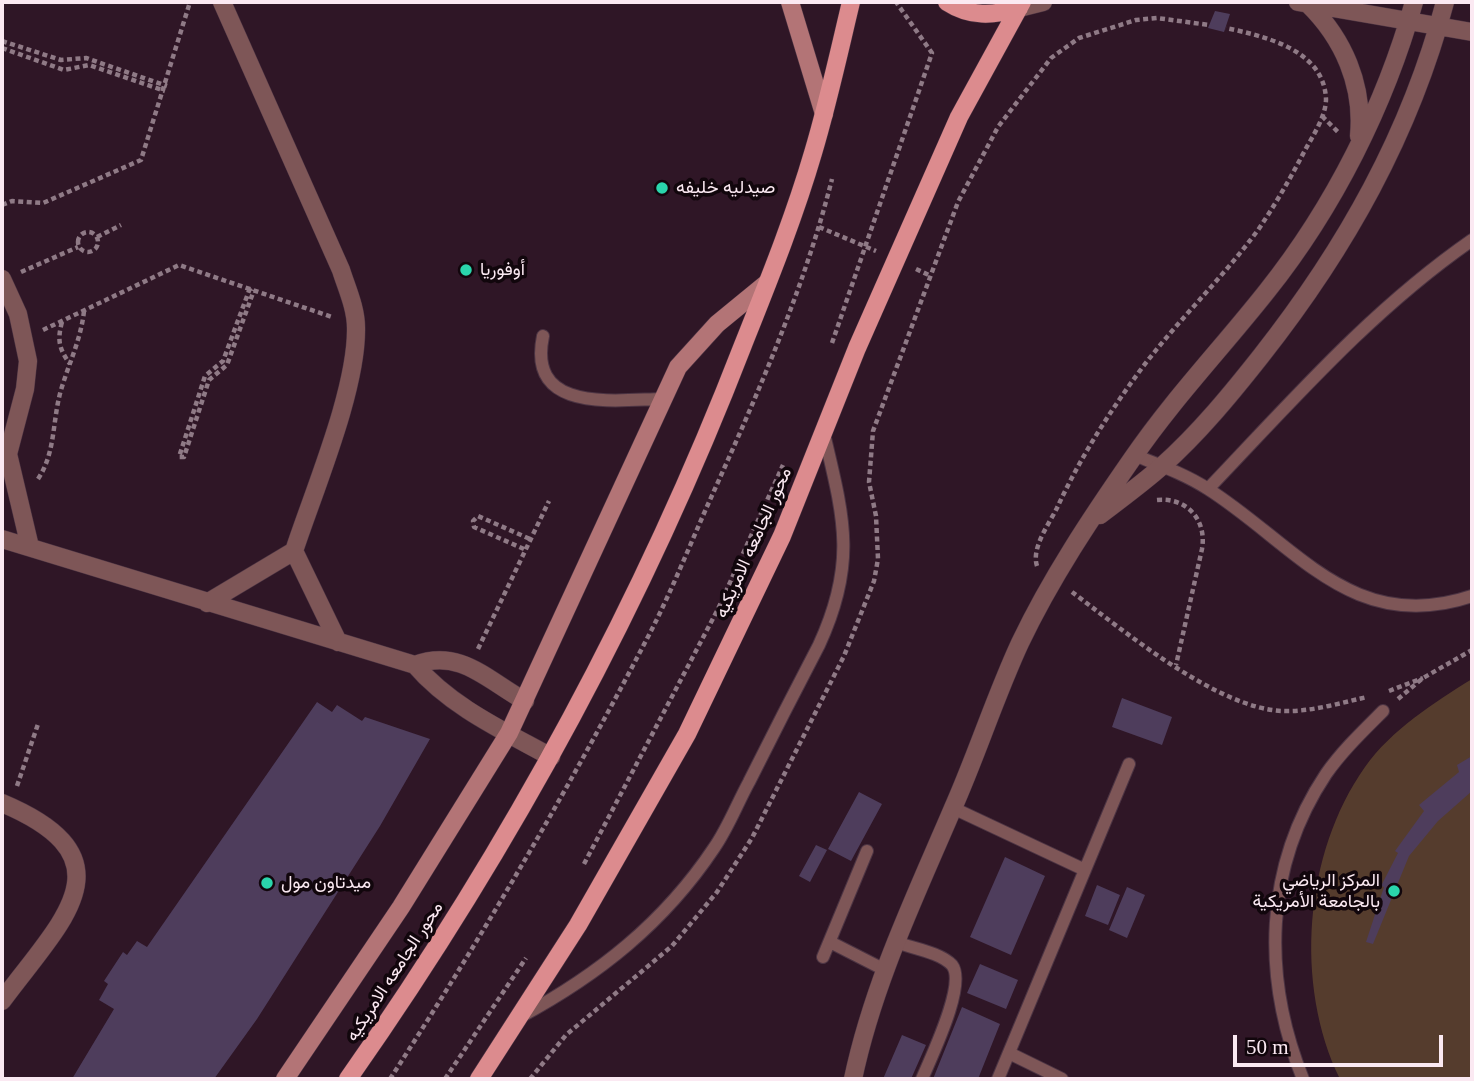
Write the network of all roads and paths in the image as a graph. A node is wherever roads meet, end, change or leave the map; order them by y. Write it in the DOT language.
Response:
graph roads {
  1 [pos="190,2"];
  2 [pos="222,2"];
  3 [pos="790,2"];
  4 [pos="851,2"];
  5 [pos="896,2"];
  6 [pos="947,2"];
  7 [pos="1044,2"];
  8 [pos="1414,2"];
  9 [pos="1446,2"];
  10 [pos="1303,3"];
  11 [pos="1021,5"];
  12 [pos="1408,20"];
  13 [pos="1439,26"];
  14 [pos="1472,32"];
  15 [pos="2,41"];
  16 [pos="2,48"];
  17 [pos="166,89"];
  18 [pos="824,114"];
  19 [pos="1358,145"];
  20 [pos="2,205"];
  21 [pos="791,215"];
  22 [pos="121,225"];
  23 [pos="97,237"];
  24 [pos="1472,240"];
  25 [pos="78,247"];
  26 [pos="867,248"];
  27 [pos="897,260"];
  28 [pos="931,276"];
  29 [pos="2,279"];
  30 [pos="767,283"];
  31 [pos="252,289"];
  32 [pos="84,310"];
  33 [pos="62,321"];
  34 [pos="356,325"];
  35 [pos="543,337"];
  36 [pos="25,339"];
  37 [pos="830,348"];
  38 [pos="70,364"];
  39 [pos="662,399"];
  40 [pos="824,434"];
  41 [pos="1134,455"];
  42 [pos="5,456"];
  43 [pos="787,456"];
  44 [pos="1162,466"];
  45 [pos="1208,489"];
  46 [pos="18,496"];
  47 [pos="549,501"];
  48 [pos="1149,502"];
  49 [pos="1084,528"];
  50 [pos="2,539"];
  51 [pos="530,540"];
  52 [pos="30,547"];
  53 [pos="525,550"];
  54 [pos="294,551"];
  55 [pos="1078,581"];
  56 [pos="1071,591"];
  57 [pos="1472,596"];
  58 [pos="207,603"];
  59 [pos="338,642"];
  60 [pos="1472,650"];
  61 [pos="1177,665"];
  62 [pos="415,666"];
  63 [pos="469,666"];
  64 [pos="525,701"];
  65 [pos="1383,711"];
  66 [pos="38,724"];
  67 [pos="509,733"];
  68 [pos="551,757"];
  69 [pos="1129,764"];
  70 [pos="6,805"];
  71 [pos="953,808"];
  72 [pos="867,851"];
  73 [pos="1085,870"];
  74 [pos="578,875"];
  75 [pos="830,942"];
  76 [pos="896,942"];
  77 [pos="528,955"];
  78 [pos="823,957"];
  79 [pos="885,970"];
  80 [pos="2,1001"];
  81 [pos="519,1017"];
  82 [pos="1009,1053"];
  83 [pos="285,1079"];
  84 [pos="348,1079"];
  85 [pos="445,1079"];
  86 [pos="479,1079"];
  87 [pos="853,1079"];
  88 [pos="922,1079"];
  89 [pos="998,1079"];
  90 [pos="1062,1079"];
  91 [pos="1303,1079"];
  1 -- 17 [label="path"];
  2 -- 34 [label="street"];
  3 -- 18 [label="street"];
  4 -- 18 [label="main road, محور الجامعه الامريكيه"];
  5 -- 26 [label="path"];
  6 -- 11 [label="main road"];
  7 -- 11 [label="street"];
  8 -- 12 [label="street"];
  9 -- 13 [label="street"];
  10 -- 12 [label="street"];
  10 -- 19 [label="street"];
  11 -- 27 [label="main road, محور الجامعه الامريكيه"];
  12 -- 13 [label="street"];
  12 -- 19 [label="street"];
  13 -- 14 [label="street"];
  13 -- 44 [label="street"];
  15 -- 17 [label="path"];
  16 -- 17 [label="path"];
  17 -- 20 [label="path"];
  18 -- 21 [label="main road, محور الجامعه الامريكيه"];
  19 -- 41 [label="street"];
  21 -- 26 [label="path"];
  21 -- 30 [label="main road, محور الجامعه الامريكيه"];
  22 -- 23 [label="path"];
  23 -- 25 [label="path"];
  23 -- 25 [label="path"];
  24 -- 45 [label="lane"];
  25 -- 29 [label="path"];
  26 -- 27 [label="path"];
  26 -- 37 [label="path"];
  27 -- 28 [label="path"];
  27 -- 40 [label="main road, محور الجامعه الامريكيه"];
  29 -- 36 [label="street"];
  30 -- 39 [label="street"];
  30 -- 68 [label="main road, محور الجامعه الامريكيه"];
  31 -- 31 [label="path"];
  31 -- 32 [label="path"];
  31 -- 34 [label="path"];
  32 -- 33 [label="path"];
  32 -- 38 [label="path"];
  33 -- 36 [label="path"];
  33 -- 38 [label="path"];
  34 -- 54 [label="street"];
  35 -- 39 [label="lane"];
  36 -- 42 [label="street"];
  38 -- 46 [label="path"];
  39 -- 64 [label="street"];
  40 -- 81 [label="main road, محور الجامعه الامريكيه"];
  40 -- 81 [label="lane"];
  41 -- 44 [label="lane"];
  41 -- 49 [label="street"];
  42 -- 46 [label="street"];
  43 -- 74 [label="path"];
  44 -- 45 [label="lane"];
  44 -- 49 [label="street"];
  45 -- 57 [label="lane"];
  46 -- 52 [label="street"];
  47 -- 51 [label="path"];
  48 -- 61 [label="path"];
  49 -- 71 [label="street"];
  50 -- 52 [label="street"];
  51 -- 53 [label="path"];
  51 -- 53 [label="path"];
  52 -- 58 [label="street"];
  53 -- 63 [label="path"];
  54 -- 58 [label="street"];
  54 -- 59 [label="street"];
  55 -- 56 [label="path"];
  58 -- 59 [label="street"];
  59 -- 62 [label="street"];
  60 -- 65 [label="path"];
  62 -- 63 [label="street"];
  62 -- 67 [label="street"];
  63 -- 64 [label="street"];
  64 -- 67 [label="street"];
  65 -- 91 [label="lane"];
  66 -- 70 [label="path"];
  67 -- 68 [label="street"];
  67 -- 83 [label="street"];
  68 -- 84 [label="main road, محور الجامعه الامريكيه"];
  69 -- 73 [label="lane"];
  70 -- 80 [label="street"];
  71 -- 73 [label="lane"];
  71 -- 76 [label="street"];
  72 -- 75 [label="lane"];
  73 -- 82 [label="lane"];
  75 -- 78 [label="lane"];
  75 -- 79 [label="lane"];
  76 -- 79 [label="street"];
  76 -- 88 [label="lane"];
  77 -- 85 [label="path"];
  79 -- 87 [label="street"];
  81 -- 86 [label="main road, محور الجامعه الامريكيه"];
  82 -- 89 [label="lane"];
  82 -- 90 [label="lane"];
}
